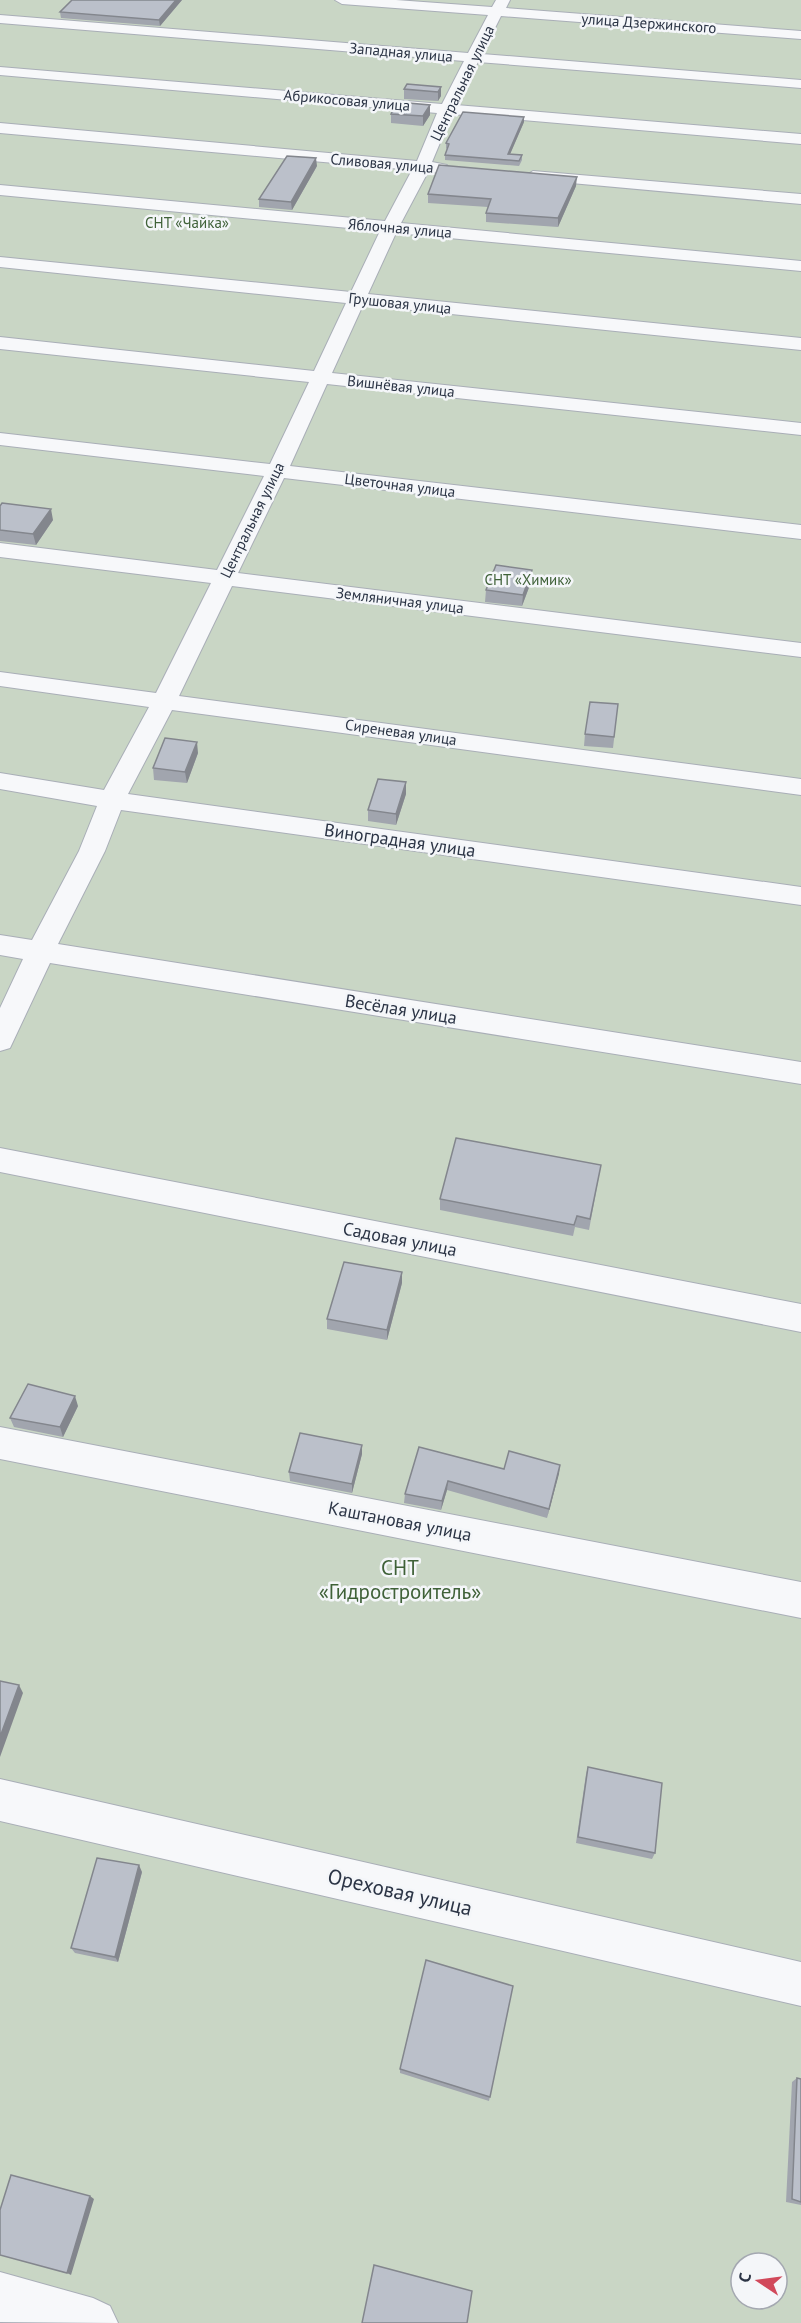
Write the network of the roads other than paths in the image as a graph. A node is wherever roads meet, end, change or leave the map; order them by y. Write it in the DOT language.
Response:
graph roads {
  1 [pos="342,0"];
  2 [pos="500,6"];
  3 [pos="0,19"];
  4 [pos="801,35"];
  5 [pos="474,57"];
  6 [pos="0,71"];
  7 [pos="801,84"];
  8 [pos="447,108"];
  9 [pos="0,128"];
  10 [pos="801,139"];
  11 [pos="422,167"];
  12 [pos="458,170"];
  13 [pos="517,175"];
  14 [pos="0,190"];
  15 [pos="801,199"];
  16 [pos="390,227"];
  17 [pos="0,262"];
  18 [pos="801,266"];
  19 [pos="358,299"];
  20 [pos="0,343"];
  21 [pos="801,344"];
  22 [pos="320,377"];
  23 [pos="801,429"];
  24 [pos="0,439"];
  25 [pos="277,471"];
  26 [pos="801,532"];
  27 [pos="0,550"];
  28 [pos="223,578"];
  29 [pos="801,650"];
  30 [pos="0,679"];
  31 [pos="165,700"];
  32 [pos="0,781"];
  33 [pos="801,787"];
  34 [pos="112,800"];
  35 [pos="801,896"];
  36 [pos="0,945"];
  37 [pos="41,951"];
  38 [pos="0,1040"];
  39 [pos="801,1073"];
  40 [pos="0,1160"];
  41 [pos="801,1318"];
  42 [pos="0,1443"];
  43 [pos="801,1600"];
  44 [pos="0,1800"];
  45 [pos="801,1984"];
  46 [pos="0,2297"];
  47 [pos="93,2323"];
  1 -- 2 [label="street"];
  2 -- 4 [label="street, улица Дзержинского"];
  2 -- 5 [label="street, Центральная улица"];
  3 -- 5 [label="street, Западная улица"];
  5 -- 7 [label="street, Западная улица"];
  5 -- 8 [label="street, Центральная улица"];
  6 -- 8 [label="street, Абрикосовая улица"];
  8 -- 10 [label="street, Абрикосовая улица"];
  8 -- 11 [label="street, Центральная улица"];
  9 -- 11 [label="street, Сливовая улица"];
  11 -- 12 [label="street, Сливовая улица"];
  11 -- 16 [label="street, Центральная улица"];
  13 -- 15 [label="street"];
  14 -- 16 [label="street, Яблочная улица"];
  16 -- 18 [label="street, Яблочная улица"];
  16 -- 19 [label="street, Центральная улица"];
  17 -- 19 [label="street, Грушовая улица"];
  19 -- 21 [label="street, Грушовая улица"];
  19 -- 22 [label="street, Центральная улица"];
  20 -- 22 [label="street, Вишнёвая улица"];
  22 -- 23 [label="street, Вишнёвая улица"];
  22 -- 25 [label="street, Центральная улица"];
  24 -- 25 [label="street, Цветочная улица"];
  25 -- 26 [label="street, Цветочная улица"];
  25 -- 28 [label="street, Центральная улица"];
  27 -- 28 [label="street, Земляничная улица"];
  28 -- 29 [label="street, Земляничная улица"];
  28 -- 31 [label="street, Центральная улица"];
  30 -- 31 [label="street, Сиреневая улица"];
  31 -- 33 [label="street, Сиреневая улица"];
  31 -- 34 [label="street, Центральная улица"];
  32 -- 34 [label="street, Виноградная улица"];
  34 -- 35 [label="street, Виноградная улица"];
  34 -- 37 [label="street, Центральная улица"];
  36 -- 37 [label="street, Весёлая улица"];
  37 -- 38 [label="street, Центральная улица"];
  37 -- 39 [label="street, Весёлая улица"];
  40 -- 41 [label="street, Садовая улица"];
  42 -- 43 [label="street, Каштановая улица"];
  44 -- 45 [label="street, Ореховая улица"];
  46 -- 47 [label="street"];
}
